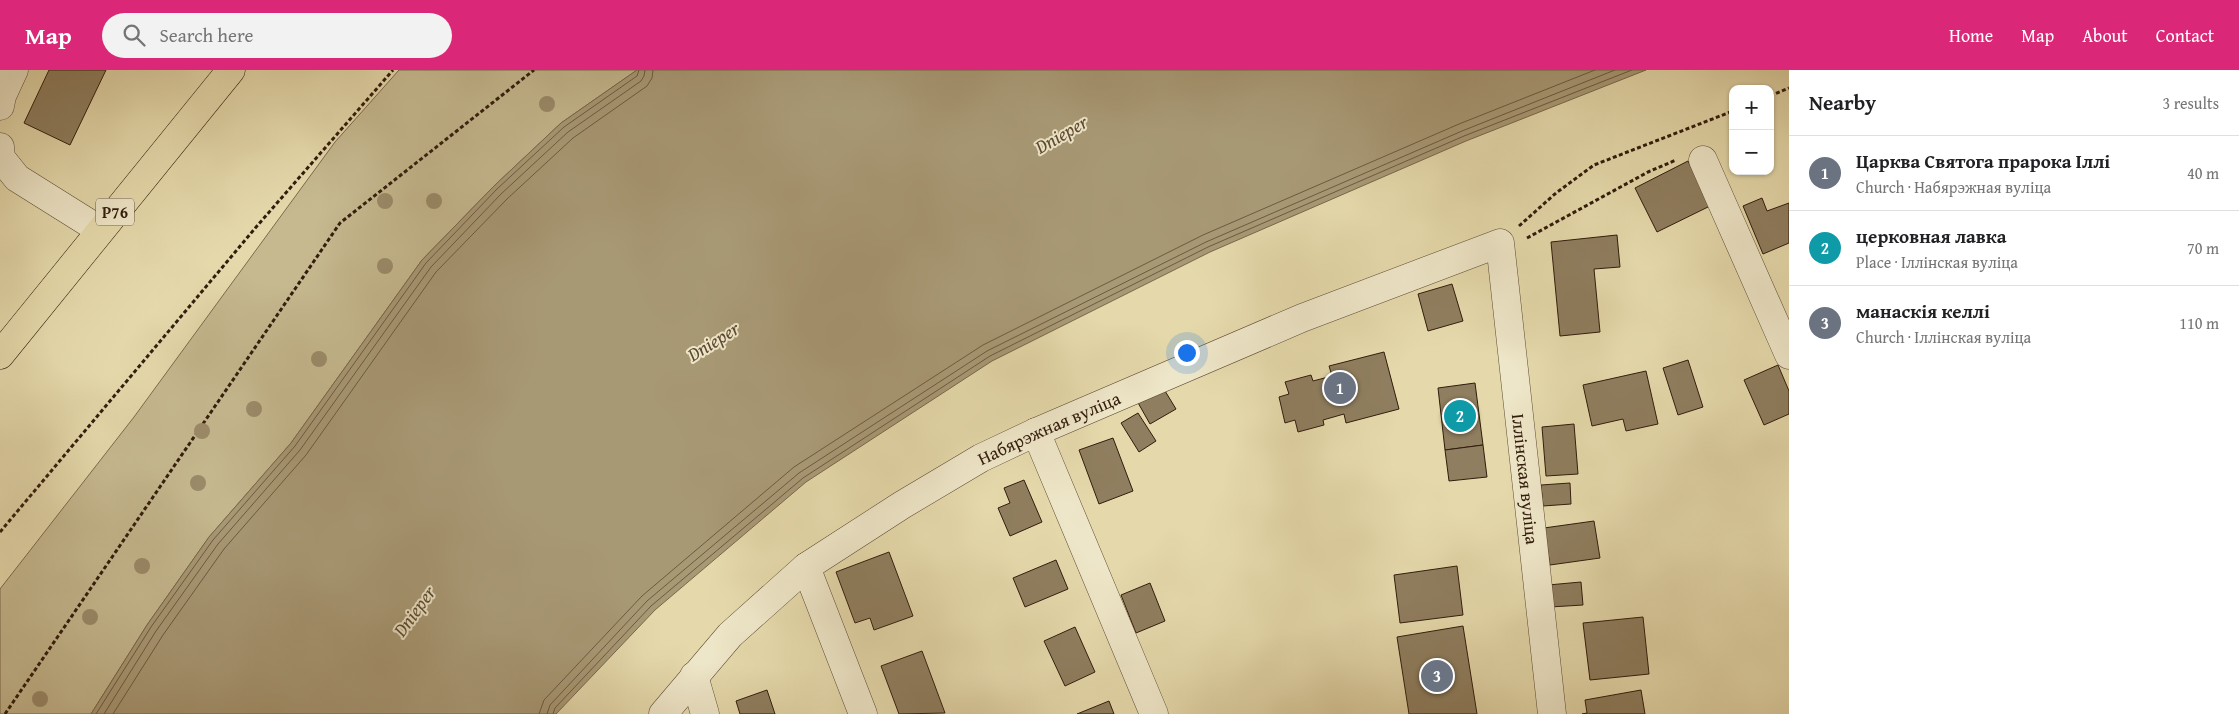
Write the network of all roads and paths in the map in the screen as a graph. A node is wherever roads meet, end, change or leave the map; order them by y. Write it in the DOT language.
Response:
graph roads {
  1 [pos="14,70"];
  2 [pos="231,70"];
  3 [pos="393,70"];
  4 [pos="534,70"];
  5 [pos="1789,88"];
  6 [pos="1774,94"];
  7 [pos="0,106"];
  8 [pos="1729,113"];
  9 [pos="0,155"];
  10 [pos="1703,160"];
  11 [pos="100,230"];
  12 [pos="1500,248"];
  13 [pos="0,355"];
  14 [pos="1789,356"];
  15 [pos="1036,432"];
  16 [pos="0,532"];
  17 [pos="806,567"];
  18 [pos="694,676"];
  19 [pos="5,714"];
  20 [pos="663,714"];
  21 [pos="705,714"];
  22 [pos="863,714"];
  23 [pos="1154,714"];
  24 [pos="1552,714"];
  1 -- 7 [label="street"];
  2 -- 11 [label="main road, Р76"];
  3 -- 16 [label="path"];
  4 -- 19 [label="path"];
  5 -- 6 [label="path"];
  8 -- 12 [label="path"];
  9 -- 11 [label="street"];
  10 -- 12 [label="path"];
  10 -- 14 [label="street"];
  11 -- 13 [label="main road, Р76"];
  12 -- 15 [label="street, Набярэжная вуліца"];
  12 -- 24 [label="street, Іллінская вуліца"];
  15 -- 17 [label="street, Набярэжная вуліца"];
  15 -- 23 [label="street"];
  17 -- 18 [label="street, Набярэжная вуліца"];
  17 -- 22 [label="street"];
  18 -- 20 [label="street, Набярэжная вуліца"];
  18 -- 21 [label="street"];
}
